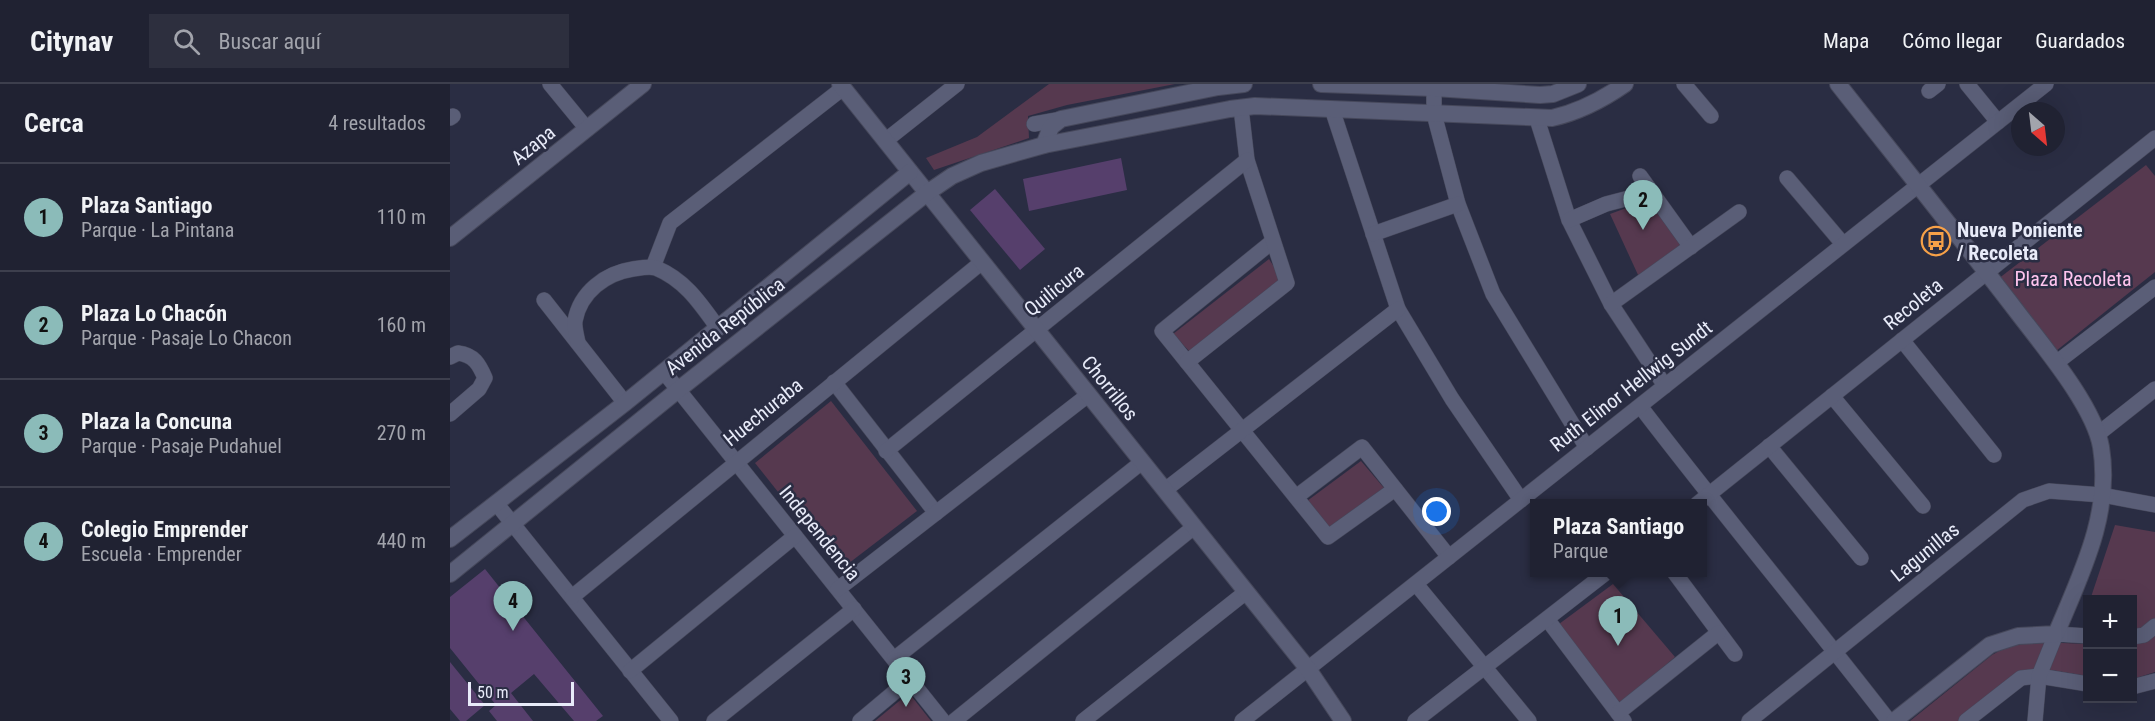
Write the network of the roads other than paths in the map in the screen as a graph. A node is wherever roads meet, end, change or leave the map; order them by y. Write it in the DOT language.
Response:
graph roads {
  1 [pos="550,84"];
  2 [pos="643,84"];
  3 [pos="957,84"];
  4 [pos="1244,84"];
  5 [pos="1321,84"];
  6 [pos="1578,84"];
  7 [pos="1625,84"];
  8 [pos="1684,84"];
  9 [pos="1838,84"];
  10 [pos="1967,84"];
  11 [pos="2046,84"];
  12 [pos="842,86"];
  13 [pos="1433,86"];
  14 [pos="1551,89"];
  15 [pos="1143,102"];
  16 [pos="1241,108"];
  17 [pos="1332,109"];
  18 [pos="1434,114"];
  19 [pos="1711,116"];
  20 [pos="1065,118"];
  21 [pos="1537,119"];
  22 [pos="1998,122"];
  23 [pos="1034,124"];
  24 [pos="1142,126"];
  25 [pos="586,129"];
  26 [pos="885,141"];
  27 [pos="2154,141"];
  28 [pos="1044,145"];
  29 [pos="1247,160"];
  30 [pos="910,171"];
  31 [pos="1640,176"];
  32 [pos="1787,178"];
  33 [pos="1918,185"];
  34 [pos="1652,192"];
  35 [pos="927,193"];
  36 [pos="1458,204"];
  37 [pos="1739,212"];
  38 [pos="1569,220"];
  39 [pos="452,232"];
  40 [pos="1373,234"];
  41 [pos="1273,241"];
  42 [pos="1843,244"];
  43 [pos="1691,247"];
  44 [pos="982,262"];
  45 [pos="652,267"];
  46 [pos="1987,272"];
  47 [pos="2155,287"];
  48 [pos="544,300"];
  49 [pos="1611,304"];
  50 [pos="1398,309"];
  51 [pos="718,328"];
  52 [pos="1037,331"];
  53 [pos="1902,340"];
  54 [pos="578,344"];
  55 [pos="450,357"];
  56 [pos="1187,362"];
  57 [pos="2056,363"];
  58 [pos="664,372"];
  59 [pos="834,382"];
  60 [pos="1665,386"];
  61 [pos="2155,389"];
  62 [pos="678,390"];
  63 [pos="1088,395"];
  64 [pos="1832,396"];
  65 [pos="625,403"];
  66 [pos="1640,406"];
  67 [pos="450,414"];
  68 [pos="1242,431"];
  69 [pos="2098,434"];
  70 [pos="1769,446"];
  71 [pos="1587,448"];
  72 [pos="886,451"];
  73 [pos="1995,455"];
  74 [pos="735,462"];
  75 [pos="1142,462"];
  76 [pos="1395,489"];
  77 [pos="1165,490"];
  78 [pos="2102,495"];
  79 [pos="1296,496"];
  80 [pos="1703,499"];
  81 [pos="1521,500"];
  82 [pos="496,503"];
  83 [pos="1707,504"];
  84 [pos="2155,505"];
  85 [pos="1923,506"];
  86 [pos="936,513"];
  87 [pos="513,523"];
  88 [pos="1194,527"];
  89 [pos="795,536"];
  90 [pos="450,539"];
  91 [pos="1449,557"];
  92 [pos="1861,558"];
  93 [pos="450,574"];
  94 [pos="1602,577"];
  95 [pos="1677,577"];
  96 [pos="1416,584"];
  97 [pos="838,589"];
  98 [pos="1246,592"];
  99 [pos="572,597"];
  100 [pos="854,609"];
  101 [pos="1546,619"];
  102 [pos="2155,626"];
  103 [pos="1718,633"];
  104 [pos="2055,634"];
  105 [pos="2083,636"];
  106 [pos="2137,636"];
  107 [pos="1835,651"];
  108 [pos="1736,654"];
  109 [pos="894,659"];
  110 [pos="1484,667"];
  111 [pos="1308,669"];
  112 [pos="630,670"];
  113 [pos="2039,676"];
  114 [pos="910,679"];
  115 [pos="2155,681"];
  116 [pos="2083,683"];
  117 [pos="2137,686"];
  118 [pos="1621,717"];
  119 [pos="1421,719"];
  120 [pos="671,721"];
  121 [pos="714,721"];
  122 [pos="860,721"];
  123 [pos="944,721"];
  124 [pos="954,721"];
  125 [pos="1083,721"];
  126 [pos="1242,721"];
  127 [pos="1343,721"];
  128 [pos="1529,721"];
  129 [pos="1749,721"];
  130 [pos="1888,721"];
  131 [pos="1894,721"];
  132 [pos="1966,721"];
  133 [pos="2035,721"];
  1 -- 25 [label="street"];
  2 -- 25 [label="street, Azapa"];
  3 -- 26 [label="street"];
  4 -- 15 [label="street"];
  5 -- 13 [label="street"];
  6 -- 14 [label="street"];
  7 -- 21 [label="street, Avenida República"];
  8 -- 19 [label="street"];
  9 -- 33 [label="street"];
  10 -- 22 [label="street"];
  11 -- 22 [label="street, Ruth Elinor Hellwig Sundt"];
  12 -- 26 [label="street, Chorrillos"];
  12 -- 45 [label="street"];
  13 -- 14 [label="street"];
  13 -- 18 [label="street"];
  15 -- 20 [label="street"];
  15 -- 24 [label="street"];
  16 -- 17 [label="street, Avenida República"];
  16 -- 24 [label="street, Avenida República"];
  16 -- 29 [label="street"];
  17 -- 18 [label="street, Avenida República"];
  17 -- 40 [label="street"];
  18 -- 21 [label="street, Avenida República"];
  18 -- 36 [label="street"];
  20 -- 23 [label="street"];
  20 -- 28 [label="street"];
  21 -- 38 [label="street"];
  22 -- 33 [label="street, Ruth Elinor Hellwig Sundt"];
  24 -- 28 [label="street, Avenida República"];
  25 -- 39 [label="street, Azapa"];
  26 -- 30 [label="street, Chorrillos"];
  27 -- 46 [label="street, Recoleta"];
  28 -- 35 [label="street, Avenida República"];
  29 -- 41 [label="street"];
  29 -- 52 [label="street, Quilicura"];
  30 -- 35 [label="street, Chorrillos"];
  30 -- 51 [label="street, Avenida República"];
  31 -- 34 [label="street"];
  32 -- 42 [label="street"];
  33 -- 42 [label="street, Ruth Elinor Hellwig Sundt"];
  33 -- 46 [label="street"];
  34 -- 38 [label="street"];
  34 -- 43 [label="street"];
  35 -- 44 [label="street, Chorrillos"];
  35 -- 62 [label="street, Avenida República"];
  36 -- 40 [label="street"];
  36 -- 71 [label="street"];
  37 -- 43 [label="street"];
  38 -- 49 [label="street"];
  40 -- 50 [label="street"];
  41 -- 56 [label="street"];
  41 -- 56 [label="street"];
  42 -- 60 [label="street, Ruth Elinor Hellwig Sundt"];
  43 -- 49 [label="street"];
  44 -- 52 [label="street, Chorrillos"];
  44 -- 59 [label="street, Huechuraba"];
  45 -- 51 [label="street"];
  45 -- 54 [label="street"];
  46 -- 53 [label="street, Recoleta"];
  46 -- 57 [label="street"];
  47 -- 57 [label="street"];
  48 -- 54 [label="street"];
  49 -- 60 [label="street"];
  50 -- 68 [label="street"];
  50 -- 81 [label="street"];
  51 -- 58 [label="street, Avenida República"];
  52 -- 63 [label="street, Chorrillos"];
  52 -- 72 [label="street, Quilicura"];
  53 -- 64 [label="street, Recoleta"];
  53 -- 73 [label="street"];
  54 -- 65 [label="street"];
  55 -- 67 [label="street"];
  56 -- 68 [label="street"];
  57 -- 69 [label="street"];
  58 -- 62 [label="street, Independencia"];
  58 -- 65 [label="street, Avenida República"];
  59 -- 72 [label="street"];
  59 -- 74 [label="street, Huechuraba"];
  60 -- 66 [label="street, Ruth Elinor Hellwig Sundt"];
  61 -- 69 [label="street"];
  62 -- 74 [label="street, Independencia"];
  62 -- 87 [label="street, Avenida República"];
  63 -- 75 [label="street, Chorrillos"];
  63 -- 86 [label="street"];
  64 -- 70 [label="street, Recoleta"];
  64 -- 85 [label="street"];
  65 -- 82 [label="street, Avenida República"];
  66 -- 71 [label="street, Ruth Elinor Hellwig Sundt"];
  66 -- 80 [label="street"];
  68 -- 77 [label="street"];
  68 -- 79 [label="street"];
  69 -- 78 [label="street"];
  70 -- 80 [label="street, Recoleta"];
  70 -- 92 [label="street"];
  71 -- 81 [label="street, Ruth Elinor Hellwig Sundt"];
  72 -- 86 [label="street"];
  74 -- 89 [label="street, Independencia"];
  74 -- 99 [label="street, Huechuraba"];
  75 -- 77 [label="street, Chorrillos"];
  75 -- 109 [label="street"];
  76 -- 79 [label="street"];
  76 -- 79 [label="street"];
  76 -- 91 [label="street"];
  77 -- 88 [label="street, Chorrillos"];
  78 -- 84 [label="street, Lagunillas"];
  78 -- 104 [label="street"];
  78 -- 107 [label="street, Lagunillas"];
  81 -- 91 [label="street, Ruth Elinor Hellwig Sundt"];
  82 -- 87 [label="street"];
  82 -- 90 [label="street, Avenida República"];
  83 -- 107 [label="street"];
  86 -- 97 [label="street"];
  87 -- 93 [label="street, Avenida República"];
  87 -- 99 [label="street"];
  88 -- 98 [label="street, Chorrillos"];
  88 -- 124 [label="street"];
  89 -- 97 [label="street, Independencia"];
  89 -- 112 [label="street"];
  91 -- 96 [label="street, Ruth Elinor Hellwig Sundt"];
  94 -- 101 [label="street"];
  95 -- 103 [label="street"];
  96 -- 110 [label="street"];
  96 -- 111 [label="street, Ruth Elinor Hellwig Sundt"];
  97 -- 100 [label="street, Independencia"];
  98 -- 111 [label="street, Chorrillos"];
  98 -- 125 [label="street"];
  99 -- 112 [label="street"];
  100 -- 109 [label="street, Independencia"];
  100 -- 121 [label="street"];
  101 -- 110 [label="street"];
  101 -- 118 [label="street"];
  102 -- 106 [label="street"];
  103 -- 108 [label="street"];
  103 -- 118 [label="street"];
  104 -- 105 [label="street"];
  104 -- 113 [label="street"];
  104 -- 131 [label="street"];
  107 -- 129 [label="street, Lagunillas"];
  107 -- 130 [label="street"];
  109 -- 114 [label="street, Independencia"];
  110 -- 119 [label="street"];
  110 -- 128 [label="street"];
  111 -- 126 [label="street, Ruth Elinor Hellwig Sundt"];
  111 -- 127 [label="street, Chorrillos"];
  112 -- 120 [label="street"];
  113 -- 116 [label="street"];
  113 -- 132 [label="street"];
  113 -- 133 [label="street"];
  114 -- 122 [label="street"];
  114 -- 123 [label="street, Independencia"];
  115 -- 117 [label="street"];
}
